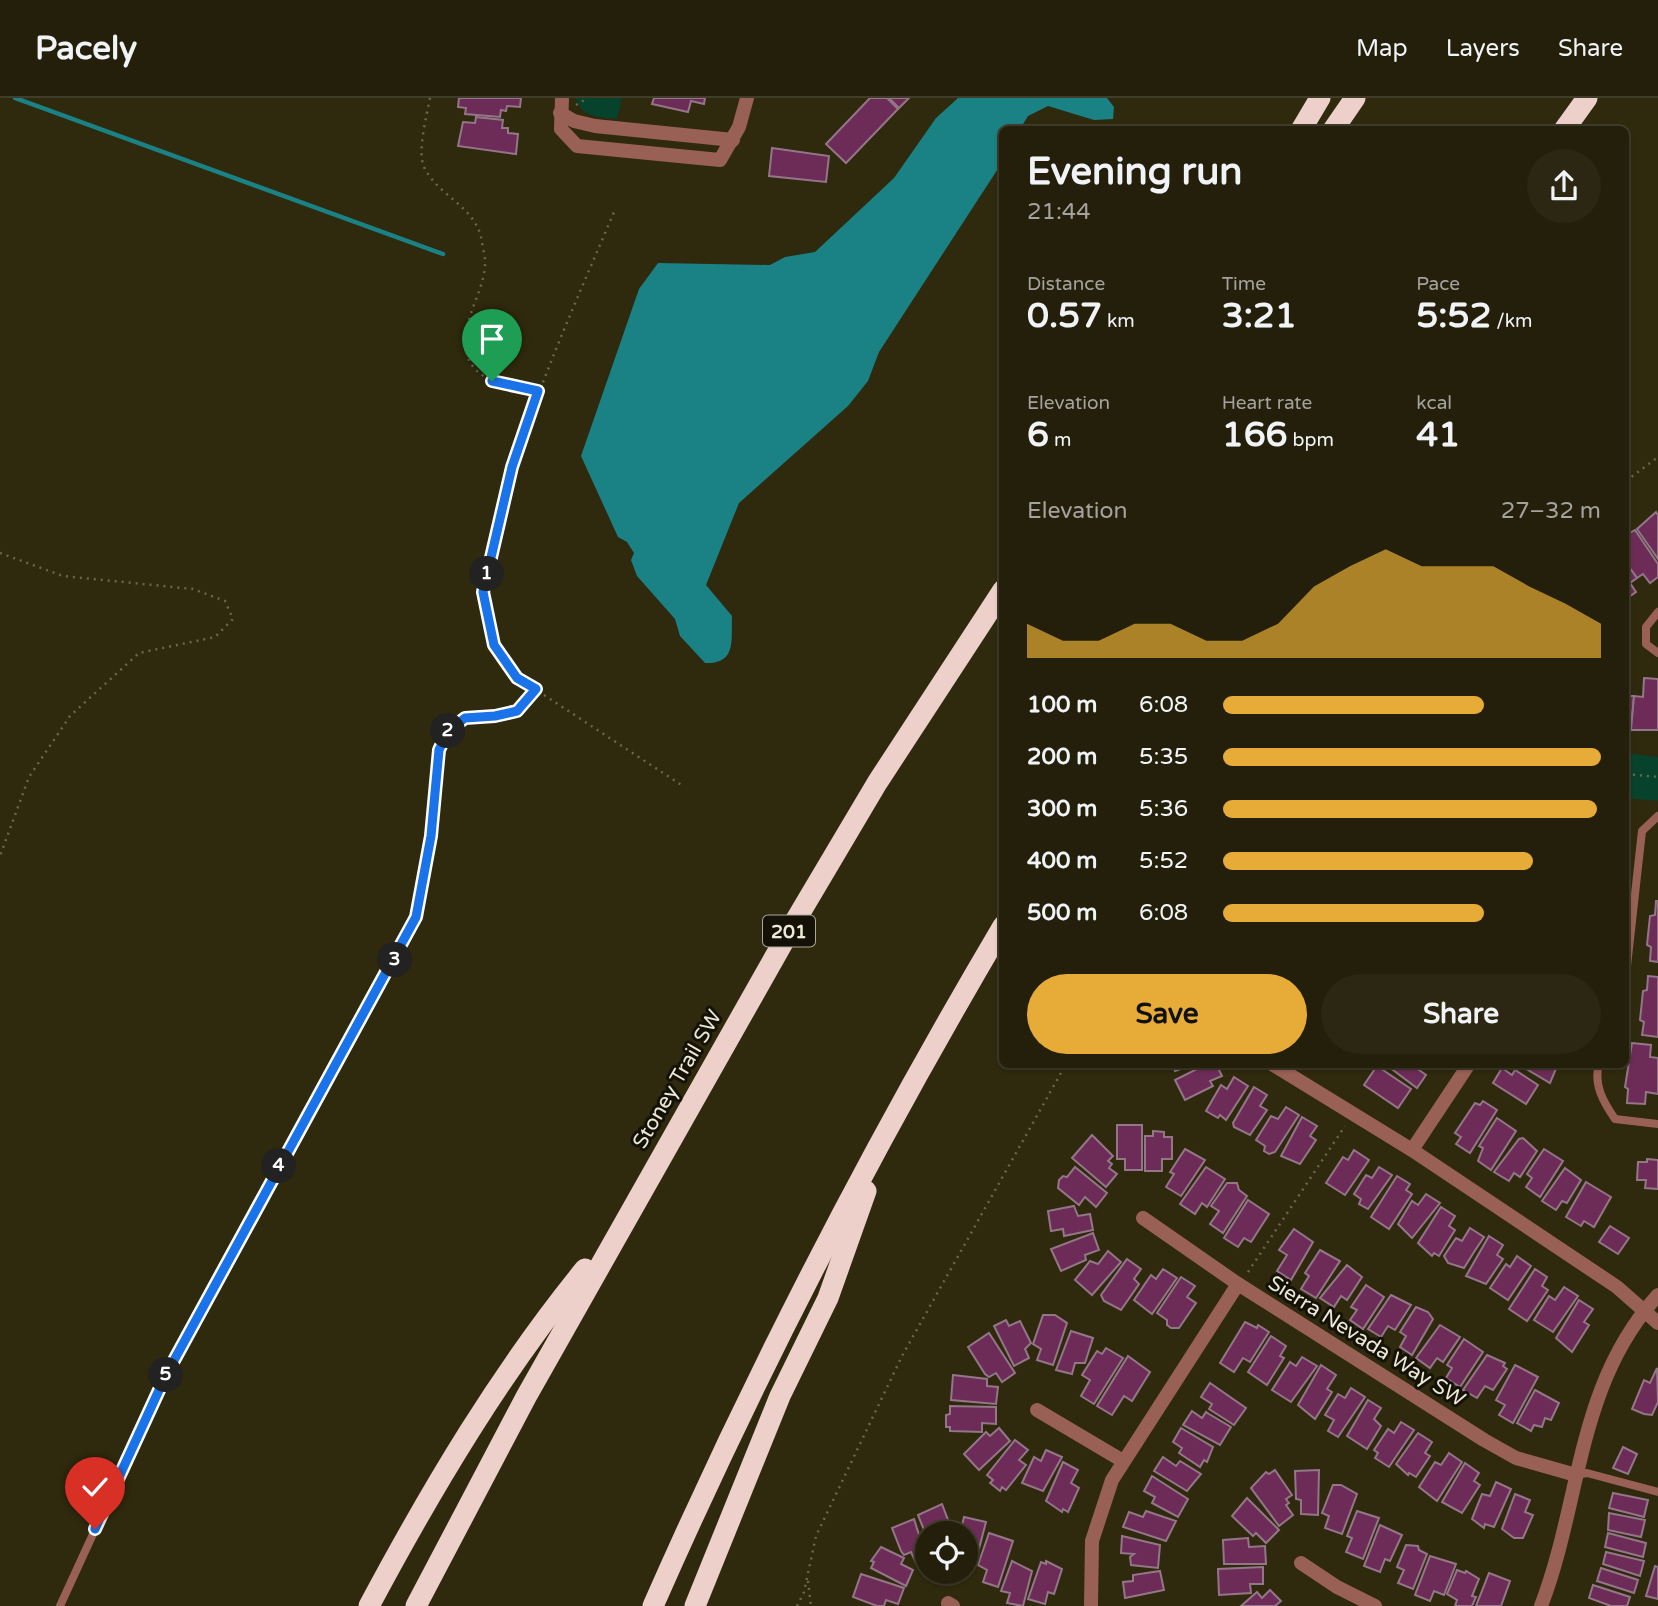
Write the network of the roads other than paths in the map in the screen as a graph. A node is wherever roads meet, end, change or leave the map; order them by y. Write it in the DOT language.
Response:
graph roads {
  1 [pos="562,98"];
  2 [pos="1320,98"];
  3 [pos="1355,98"];
  4 [pos="1587,98"];
  5 [pos="746,99"];
  6 [pos="560,114"];
  7 [pos="1303,126"];
  8 [pos="1335,126"];
  9 [pos="1567,126"];
  10 [pos="733,140"];
  11 [pos="999,596"];
  12 [pos="1658,612"];
  13 [pos="1658,653"];
  14 [pos="536,689"];
  15 [pos="1658,816"];
  16 [pos="999,933"];
  17 [pos="1629,948"];
  18 [pos="1278,1068"];
  19 [pos="1466,1068"];
  20 [pos="1598,1068"];
  21 [pos="891,1122"];
  22 [pos="1658,1124"];
  23 [pos="1412,1150"];
  24 [pos="1143,1218"];
  25 [pos="620,1227"];
  26 [pos="1243,1279"];
  27 [pos="1658,1295"];
  28 [pos="1643,1311"];
  29 [pos="1658,1323"];
  30 [pos="1037,1410"];
  31 [pos="1122,1461"];
  32 [pos="1576,1475"];
  33 [pos="1658,1492"];
  34 [pos="1301,1563"];
  35 [pos="60,1606"];
  36 [pos="369,1606"];
  37 [pos="416,1606"];
  38 [pos="653,1606"];
  39 [pos="695,1606"];
  40 [pos="1091,1606"];
  41 [pos="1375,1606"];
  42 [pos="1541,1606"];
  1 -- 6 [label="street"];
  2 -- 7 [label="highway"];
  3 -- 8 [label="highway"];
  4 -- 9 [label="highway"];
  5 -- 10 [label="street"];
  6 -- 10 [label="street"];
  6 -- 10 [label="street"];
  11 -- 25 [label="highway, Stoney Trail SW / 201"];
  12 -- 13 [label="lane"];
  14 -- 35 [label="lane"];
  15 -- 17 [label="lane"];
  16 -- 21 [label="highway"];
  18 -- 23 [label="street"];
  19 -- 23 [label="street"];
  20 -- 22 [label="lane"];
  21 -- 38 [label="highway"];
  21 -- 39 [label="highway"];
  23 -- 28 [label="street"];
  24 -- 26 [label="street"];
  25 -- 36 [label="highway"];
  25 -- 37 [label="highway, Stoney Trail SW / 201"];
  26 -- 31 [label="street, Sierra Nevada Way SW"];
  26 -- 32 [label="street, Sierra Nevada Way SW"];
  27 -- 28 [label="street"];
  28 -- 29 [label="street"];
  28 -- 32 [label="street"];
  30 -- 31 [label="street"];
  31 -- 40 [label="street, Sierra Nevada Way SW"];
  32 -- 33 [label="lane"];
  32 -- 42 [label="street"];
  34 -- 41 [label="street"];
}
